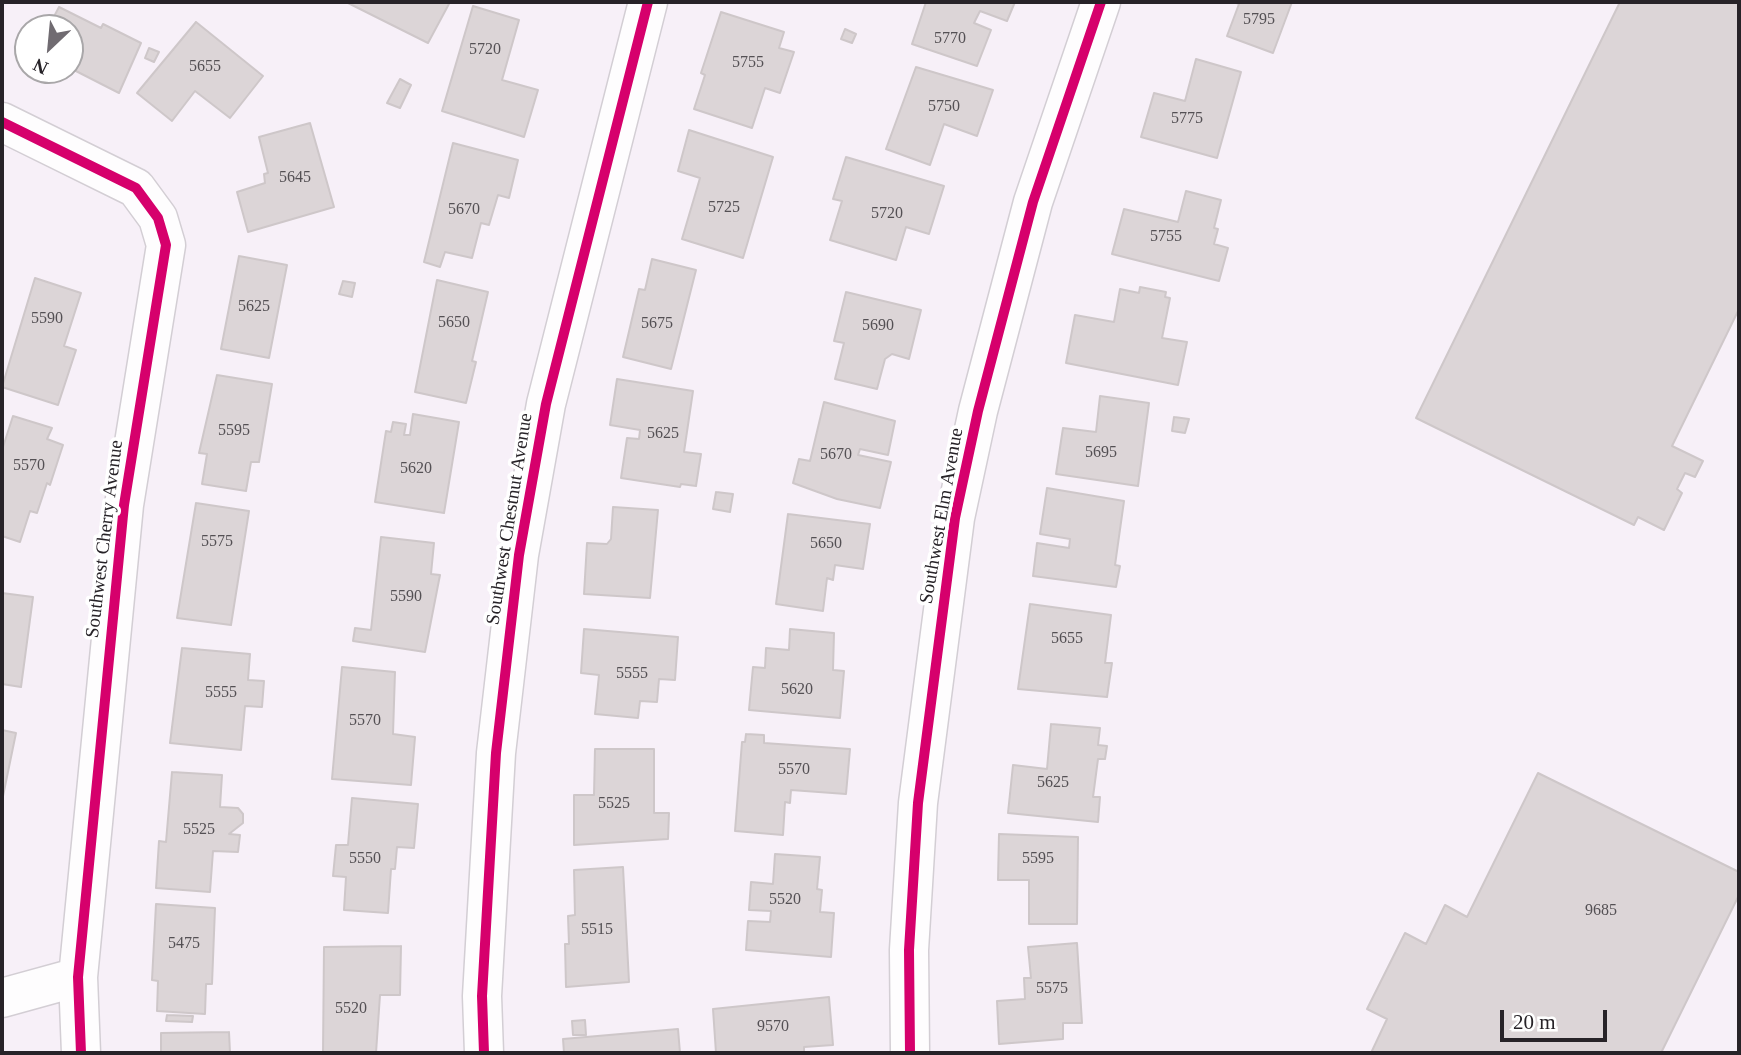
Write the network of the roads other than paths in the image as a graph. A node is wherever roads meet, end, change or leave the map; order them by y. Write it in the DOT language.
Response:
graph roads {
  1 [pos="648,2"];
  2 [pos="1101,2"];
  3 [pos="2,122"];
  4 [pos="78,976"];
  5 [pos="2,998"];
  6 [pos="81,1053"];
  7 [pos="484,1053"];
  8 [pos="910,1053"];
  1 -- 7 [label="street, Southwest Chestnut Avenue"];
  2 -- 8 [label="street, Southwest Elm Avenue"];
  3 -- 4 [label="street, Southwest Cherry Avenue"];
  4 -- 5 [label="street"];
  4 -- 6 [label="street, Southwest Cherry Avenue"];
}
